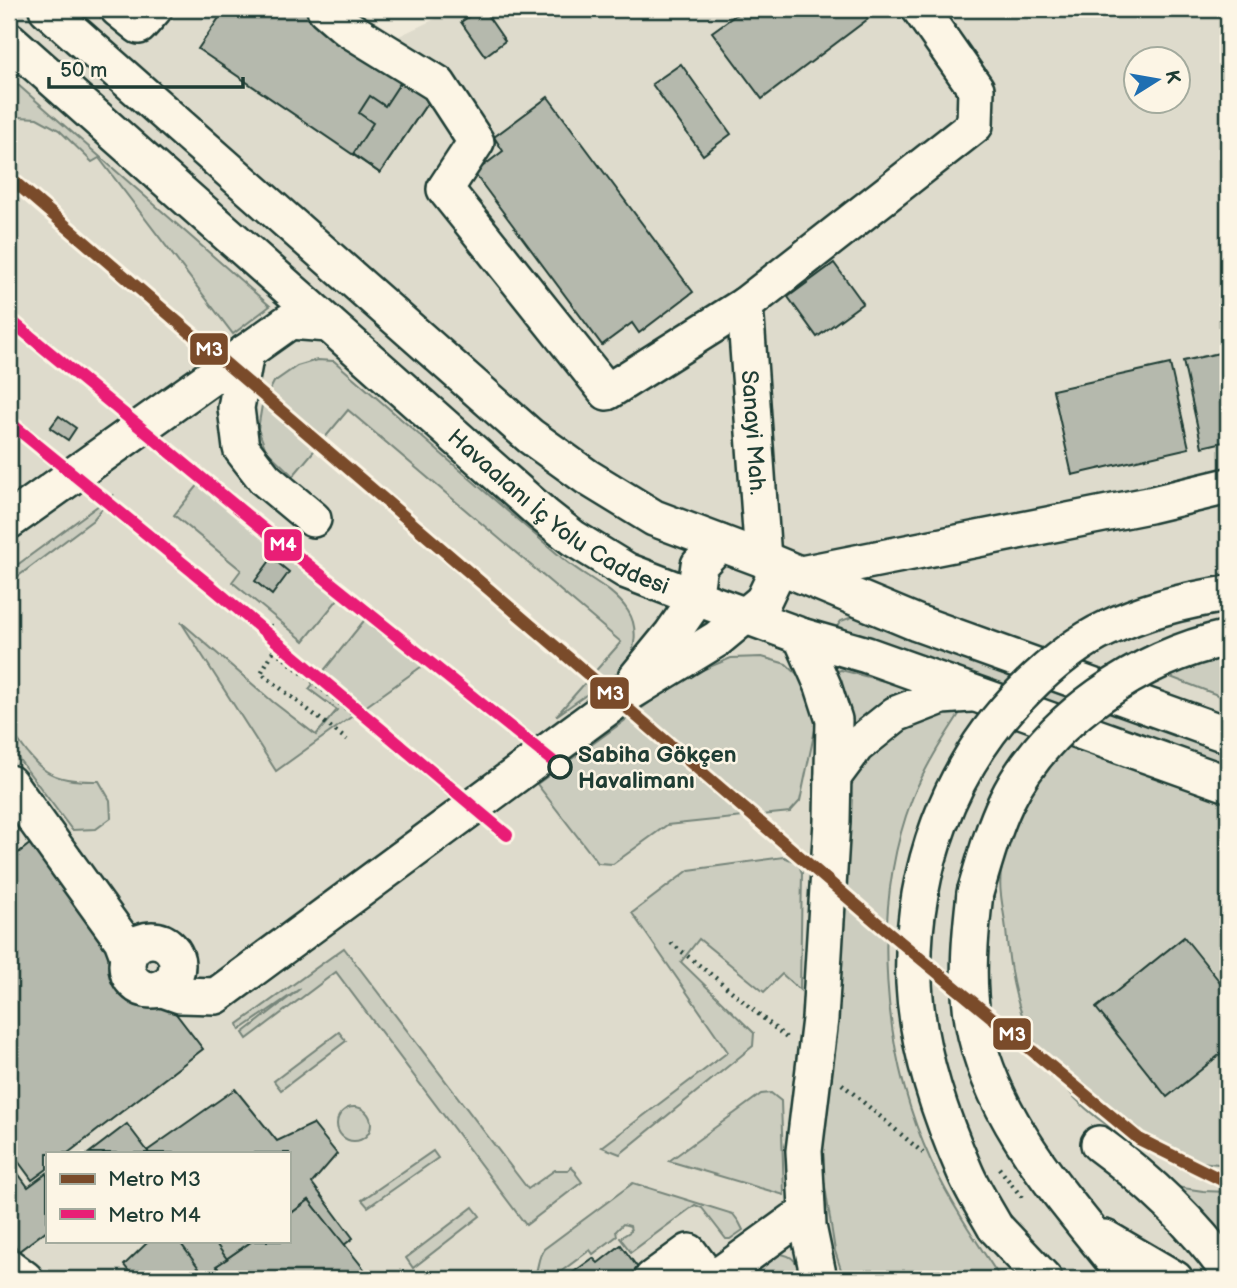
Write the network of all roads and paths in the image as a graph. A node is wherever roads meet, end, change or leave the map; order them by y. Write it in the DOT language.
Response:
graph roads {
  1 [pos="47,9"];
  2 [pos="118,9"];
  3 [pos="154,9"];
  4 [pos="325,9"];
  5 [pos="920,9"];
  6 [pos="9,40"];
  7 [pos="745,305"];
  8 [pos="328,324"];
  9 [pos="246,352"];
  10 [pos="1228,486"];
  11 [pos="313,519"];
  12 [pos="9,521"];
  13 [pos="720,543"];
  14 [pos="778,565"];
  15 [pos="1228,594"];
  16 [pos="697,598"];
  17 [pos="744,617"];
  18 [pos="270,624"];
  19 [pos="802,636"];
  20 [pos="1228,638"];
  21 [pos="274,650"];
  22 [pos="976,694"];
  23 [pos="619,699"];
  24 [pos="359,700"];
  25 [pos="1228,735"];
  26 [pos="347,740"];
  27 [pos="833,777"];
  28 [pos="9,783"];
  29 [pos="1228,784"];
  30 [pos="671,943"];
  31 [pos="717,979"];
  32 [pos="1099,1144"];
  33 [pos="794,1221"];
  34 [pos="995,1227"];
  35 [pos="1087,1227"];
  36 [pos="9,1268"];
  37 [pos="1228,1271"];
  38 [pos="25,1279"];
  39 [pos="652,1279"];
  40 [pos="711,1279"];
  41 [pos="818,1279"];
  42 [pos="1028,1279"];
  43 [pos="1044,1279"];
  44 [pos="1128,1279"];
  45 [pos="1175,1279"];
  1 -- 13 [label="street, Havaalanı İç Yolu Caddesi"];
  2 -- 3 [label="street"];
  4 -- 7 [label="street"];
  5 -- 7 [label="street"];
  6 -- 8 [label="street, Havaalanı İç Yolu Caddesi"];
  7 -- 14 [label="street, Sanayi Mah."];
  8 -- 9 [label="street"];
  8 -- 16 [label="street, Havaalanı İç Yolu Caddesi"];
  9 -- 11 [label="street"];
  9 -- 12 [label="street"];
  10 -- 14 [label="street"];
  13 -- 14 [label="street, Havaalanı İç Yolu Caddesi"];
  13 -- 16 [label="street"];
  14 -- 17 [label="street"];
  14 -- 25 [label="street, Havaalanı İç Yolu Caddesi"];
  15 -- 34 [label="street, bridge"];
  16 -- 17 [label="street, Havaalanı İç Yolu Caddesi"];
  16 -- 23 [label="street"];
  17 -- 19 [label="street, Havaalanı İç Yolu Caddesi"];
  17 -- 23 [label="street"];
  18 -- 21 [label="path"];
  19 -- 22 [label="street, Havaalanı İç Yolu Caddesi"];
  19 -- 27 [label="street"];
  20 -- 35 [label="street, bridge"];
  21 -- 24 [label="path"];
  21 -- 26 [label="path"];
  22 -- 27 [label="street"];
  22 -- 29 [label="street, Havaalanı İç Yolu Caddesi"];
  23 -- 28 [label="street"];
  27 -- 41 [label="street"];
  30 -- 31 [label="path"];
  32 -- 37 [label="street"];
  33 -- 40 [label="street"];
  34 -- 42 [label="street"];
  34 -- 43 [label="street"];
  35 -- 44 [label="street"];
  35 -- 45 [label="street"];
  36 -- 38 [label="street"];
  39 -- 40 [label="street"];
}
